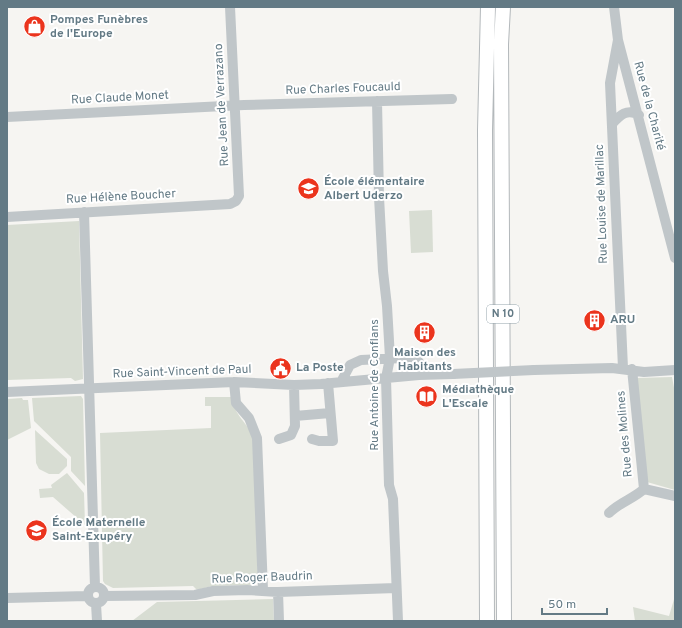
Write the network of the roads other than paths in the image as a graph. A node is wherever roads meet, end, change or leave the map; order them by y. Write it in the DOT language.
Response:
graph roads {
  1 [pos="230,7"];
  2 [pos="488,7"];
  3 [pos="503,7"];
  4 [pos="508,7"];
  5 [pos="614,7"];
  6 [pos="502,39"];
  7 [pos="618,40"];
  8 [pos="452,99"];
  9 [pos="377,101"];
  10 [pos="235,106"];
  11 [pos="639,115"];
  12 [pos="7,117"];
  13 [pos="612,124"];
  14 [pos="236,201"];
  15 [pos="84,212"];
  16 [pos="7,217"];
  17 [pos="675,258"];
  18 [pos="390,358"];
  19 [pos="419,362"];
  20 [pos="675,364"];
  21 [pos="628,369"];
  22 [pos="675,370"];
  23 [pos="386,378"];
  24 [pos="234,382"];
  25 [pos="341,382"];
  26 [pos="328,383"];
  27 [pos="294,385"];
  28 [pos="90,388"];
  29 [pos="7,392"];
  30 [pos="330,413"];
  31 [pos="295,416"];
  32 [pos="279,439"];
  33 [pos="312,439"];
  34 [pos="644,489"];
  35 [pos="675,496"];
  36 [pos="609,513"];
  37 [pos="95,587"];
  38 [pos="396,588"];
  39 [pos="264,590"];
  40 [pos="278,592"];
  41 [pos="87,596"];
  42 [pos="104,596"];
  43 [pos="7,598"];
  44 [pos="96,604"];
  45 [pos="97,621"];
  46 [pos="279,621"];
  47 [pos="398,621"];
  48 [pos="487,621"];
  49 [pos="504,621"];
  1 -- 10 [label="street, Rue Jean de Verrazano"];
  2 -- 48 [label="highway, N 10"];
  3 -- 6 [label="highway, N 10"];
  4 -- 6 [label="highway"];
  5 -- 7 [label="street, Rue de la Charité"];
  6 -- 49 [label="highway, N 10"];
  7 -- 11 [label="street, Rue de la Charité"];
  7 -- 13 [label="street, Rue Louise de Marillac"];
  8 -- 9 [label="street, Rue Charles Foucauld"];
  9 -- 10 [label="street, Rue Charles Foucauld"];
  9 -- 18 [label="street, Rue Antoine de Conflans"];
  10 -- 12 [label="street, Rue Claude Monet"];
  10 -- 14 [label="street, Rue Jean de Verrazano"];
  11 -- 13 [label="street"];
  11 -- 17 [label="street, Rue de la Charité"];
  13 -- 21 [label="street, Rue Louise de Marillac"];
  14 -- 15 [label="street, Rue Hélène Boucher"];
  15 -- 16 [label="street, Rue Hélène Boucher"];
  15 -- 28 [label="street"];
  18 -- 19 [label="street"];
  18 -- 23 [label="street, Rue Antoine de Conflans"];
  18 -- 25 [label="street"];
  20 -- 21 [label="street"];
  21 -- 22 [label="street"];
  21 -- 23 [label="street, Rue Saint-Vincent de Paul, bridge"];
  21 -- 34 [label="street, Rue des Molines"];
  23 -- 25 [label="street, Rue Saint-Vincent de Paul"];
  23 -- 38 [label="street, Rue Antoine de Conflans"];
  24 -- 27 [label="street, Rue Saint-Vincent de Paul"];
  24 -- 28 [label="street, Rue Saint-Vincent de Paul"];
  24 -- 39 [label="street"];
  25 -- 26 [label="street, Rue Saint-Vincent de Paul"];
  26 -- 27 [label="street, Rue Saint-Vincent de Paul"];
  26 -- 30 [label="street"];
  27 -- 31 [label="street"];
  28 -- 29 [label="street, Rue Saint-Vincent de Paul"];
  28 -- 37 [label="street"];
  30 -- 31 [label="street"];
  30 -- 33 [label="street"];
  31 -- 32 [label="street"];
  34 -- 35 [label="street, Rue des Molines"];
  34 -- 36 [label="street"];
  37 -- 41 [label="street"];
  37 -- 42 [label="street"];
  38 -- 40 [label="street, Rue Roger Baudrin"];
  38 -- 47 [label="street, Rue Antoine de Conflans"];
  39 -- 40 [label="street, Rue Roger Baudrin"];
  39 -- 42 [label="street, Rue Roger Baudrin"];
  40 -- 46 [label="street"];
  41 -- 43 [label="street"];
  41 -- 44 [label="street"];
  42 -- 44 [label="street"];
  44 -- 45 [label="street"];
}
